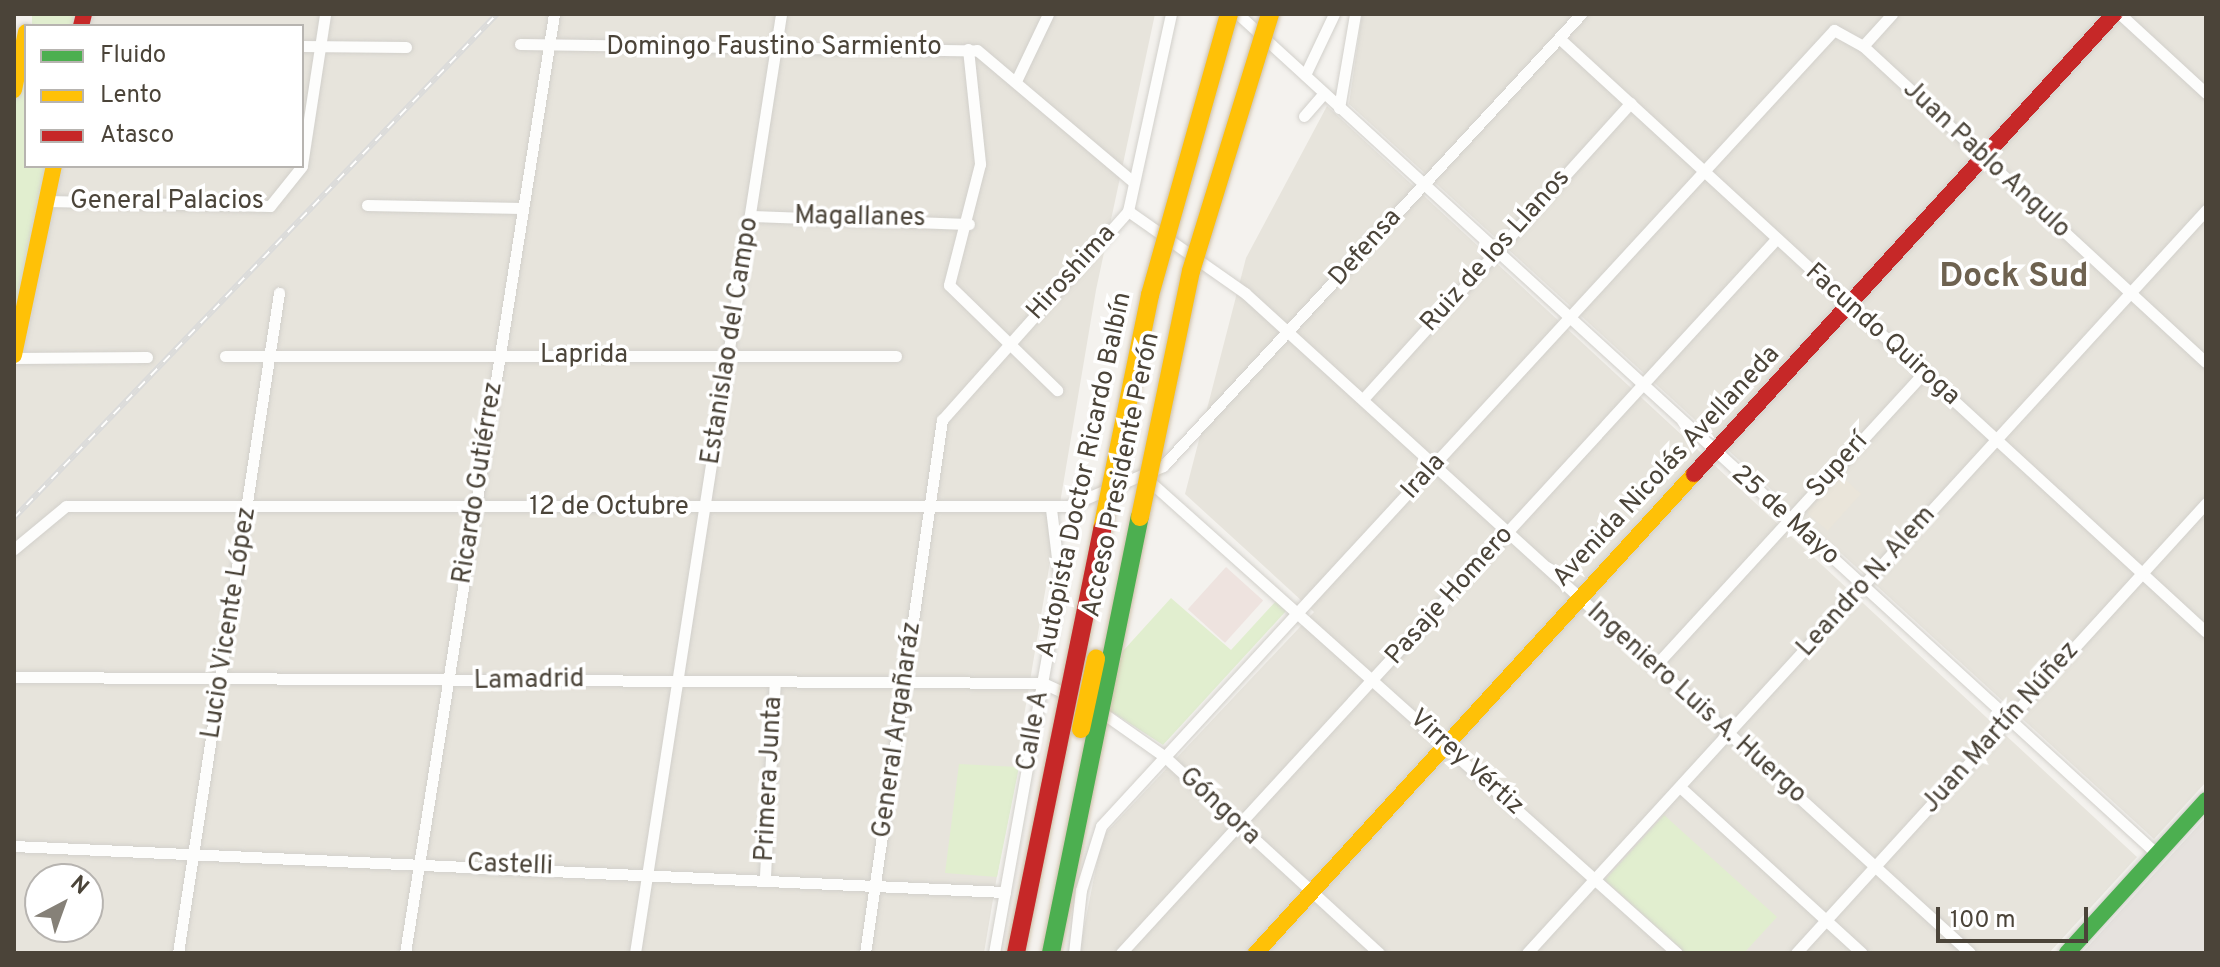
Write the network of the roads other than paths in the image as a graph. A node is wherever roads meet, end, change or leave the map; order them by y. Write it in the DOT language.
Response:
graph roads {
  1 [pos="325,14"];
  2 [pos="554,14"];
  3 [pos="781,14"];
  4 [pos="1048,14"];
  5 [pos="1171,14"];
  6 [pos="1229,14"];
  7 [pos="1238,14"];
  8 [pos="1255,14"];
  9 [pos="1270,14"];
  10 [pos="1334,14"];
  11 [pos="1355,14"];
  12 [pos="1581,14"];
  13 [pos="1892,14"];
  14 [pos="2117,14"];
  15 [pos="1834,30"];
  16 [pos="1559,38"];
  17 [pos="22,43"];
  18 [pos="520,44"];
  19 [pos="304,46"];
  20 [pos="321,46"];
  21 [pos="548,46"];
  22 [pos="1863,46"];
  23 [pos="406,47"];
  24 [pos="776,48"];
  25 [pos="968,49"];
  26 [pos="1305,75"];
  27 [pos="1017,79"];
  28 [pos="14,90"];
  29 [pos="1324,93"];
  30 [pos="2206,93"];
  31 [pos="1630,103"];
  32 [pos="1339,108"];
  33 [pos="1304,116"];
  34 [pos="304,153"];
  35 [pos="1984,159"];
  36 [pos="54,168"];
  37 [pos="301,168"];
  38 [pos="1703,171"];
  39 [pos="1133,182"];
  40 [pos="1424,184"];
  41 [pos="48,201"];
  42 [pos="367,205"];
  43 [pos="522,208"];
  44 [pos="2206,210"];
  45 [pos="1128,211"];
  46 [pos="751,216"];
  47 [pos="969,224"];
  48 [pos="1777,238"];
  49 [pos="1496,251"];
  50 [pos="2131,292"];
  51 [pos="279,293"];
  52 [pos="1850,306"];
  53 [pos="1569,319"];
  54 [pos="1290,332"];
  55 [pos="1007,345"];
  56 [pos="272,355"];
  57 [pos="727,355"];
  58 [pos="225,356"];
  59 [pos="499,356"];
  60 [pos="896,356"];
  61 [pos="14,357"];
  62 [pos="147,357"];
  63 [pos="2206,362"];
  64 [pos="1924,372"];
  65 [pos="1642,386"];
  66 [pos="1057,390"];
  67 [pos="1363,399"];
  68 [pos="1997,439"];
  69 [pos="1716,452"];
  70 [pos="1434,465"];
  71 [pos="1147,478"];
  72 [pos="2205,505"];
  73 [pos="705,508"];
  74 [pos="932,508"];
  75 [pos="476,509"];
  76 [pos="1051,509"];
  77 [pos="247,511"];
  78 [pos="1789,519"];
  79 [pos="1508,533"];
  80 [pos="14,549"];
  81 [pos="2142,573"];
  82 [pos="1863,587"];
  83 [pos="1580,599"];
  84 [pos="1301,613"];
  85 [pos="2206,632"];
  86 [pos="1655,666"];
  87 [pos="14,677"];
  88 [pos="221,680"];
  89 [pos="676,680"];
  90 [pos="1374,680"];
  91 [pos="775,681"];
  92 [pos="448,682"];
  93 [pos="904,682"];
  94 [pos="1043,683"];
  95 [pos="2008,720"];
  96 [pos="1729,733"];
  97 [pos="1446,746"];
  98 [pos="1165,757"];
  99 [pos="1680,787"];
  100 [pos="2206,800"];
  101 [pos="1239,825"];
  102 [pos="14,846"];
  103 [pos="193,852"];
  104 [pos="2157,854"];
  105 [pos="419,862"];
  106 [pos="1875,868"];
  107 [pos="648,871"];
  108 [pos="765,876"];
  109 [pos="1594,880"];
  110 [pos="875,881"];
  111 [pos="1005,892"];
  112 [pos="1312,892"];
  113 [pos="1827,920"];
  114 [pos="1077,952"];
  115 [pos="178,953"];
  116 [pos="405,953"];
  117 [pos="635,953"];
  118 [pos="865,953"];
  119 [pos="994,953"];
  120 [pos="1016,953"];
  121 [pos="1037,953"];
  122 [pos="1051,953"];
  123 [pos="1121,953"];
  124 [pos="1256,953"];
  125 [pos="1379,953"];
  126 [pos="1527,953"];
  127 [pos="1677,953"];
  128 [pos="1796,953"];
  129 [pos="1862,953"];
  130 [pos="1970,953"];
  131 [pos="2067,953"];
  1 -- 20 [label="street"];
  2 -- 21 [label="street, Ricardo Gutiérrez"];
  3 -- 24 [label="street, Estanislao del Campo"];
  4 -- 27 [label="street"];
  5 -- 39 [label="street, Hiroshima"];
  6 -- 120 [label="main road, Autopista Doctor Ricardo Balbín, bridge"];
  7 -- 26 [label="street, 25 de Mayo"];
  8 -- 121 [label="main road, Autopista Doctor Ricardo Balbín, bridge"];
  9 -- 122 [label="main road, Acceso Presidente Perón, bridge"];
  10 -- 26 [label="street"];
  11 -- 32 [label="street"];
  12 -- 16 [label="street, Defensa"];
  13 -- 22 [label="street"];
  14 -- 30 [label="street"];
  14 -- 35 [label="main road, Avenida Nicolás Avellaneda"];
  15 -- 22 [label="street, Juan Pablo Angulo"];
  15 -- 38 [label="street, Irala"];
  16 -- 31 [label="street, Facundo Quiroga"];
  16 -- 40 [label="street, Defensa"];
  17 -- 28 [label="main road"];
  18 -- 21 [label="street, Domingo Faustino Sarmiento"];
  19 -- 20 [label="street"];
  20 -- 23 [label="street"];
  20 -- 34 [label="street"];
  21 -- 24 [label="street, Domingo Faustino Sarmiento"];
  21 -- 43 [label="street, Ricardo Gutiérrez"];
  22 -- 35 [label="street, Juan Pablo Angulo"];
  24 -- 25 [label="street, Domingo Faustino Sarmiento"];
  24 -- 46 [label="street, Estanislao del Campo"];
  25 -- 27 [label="street, Domingo Faustino Sarmiento"];
  25 -- 47 [label="street"];
  26 -- 29 [label="street, 25 de Mayo"];
  27 -- 39 [label="street"];
  29 -- 32 [label="street, 25 de Mayo"];
  29 -- 33 [label="street"];
  31 -- 38 [label="street, Facundo Quiroga"];
  31 -- 49 [label="street, Ruiz de los Llanos"];
  32 -- 40 [label="street, 25 de Mayo"];
  35 -- 50 [label="street, Juan Pablo Angulo"];
  35 -- 52 [label="main road, Avenida Nicolás Avellaneda"];
  36 -- 41 [label="main road"];
  37 -- 41 [label="street, General Palacios"];
  38 -- 48 [label="street, Facundo Quiroga"];
  38 -- 53 [label="street, Irala"];
  39 -- 45 [label="street, Hiroshima"];
  40 -- 49 [label="street, 25 de Mayo"];
  40 -- 54 [label="street, Defensa"];
  41 -- 61 [label="main road"];
  42 -- 43 [label="street"];
  43 -- 59 [label="street, Ricardo Gutiérrez"];
  44 -- 50 [label="street, Leandro N. Alem"];
  45 -- 54 [label="street, Ingeniero Luis A. Huergo"];
  45 -- 55 [label="street, Hiroshima"];
  46 -- 47 [label="street, Magallanes"];
  46 -- 57 [label="street, Estanislao del Campo"];
  47 -- 55 [label="street"];
  48 -- 52 [label="street, Facundo Quiroga"];
  48 -- 65 [label="street, Pasaje Homero"];
  49 -- 53 [label="street, 25 de Mayo"];
  49 -- 67 [label="street, Ruiz de los Llanos"];
  50 -- 63 [label="street, Juan Pablo Angulo"];
  50 -- 68 [label="street, Leandro N. Alem"];
  51 -- 56 [label="street, Lucio Vicente López"];
  52 -- 64 [label="street, Facundo Quiroga"];
  52 -- 69 [label="main road, Avenida Nicolás Avellaneda"];
  53 -- 65 [label="street, 25 de Mayo"];
  53 -- 70 [label="street, Irala"];
  54 -- 67 [label="street, Ingeniero Luis A. Huergo"];
  54 -- 71 [label="street, Defensa"];
  55 -- 66 [label="street"];
  55 -- 74 [label="street, Hiroshima"];
  56 -- 58 [label="street, Laprida"];
  56 -- 59 [label="street, Laprida"];
  56 -- 77 [label="street, Lucio Vicente López"];
  57 -- 59 [label="street, Laprida"];
  57 -- 60 [label="street, Laprida"];
  57 -- 73 [label="street, Estanislao del Campo"];
  59 -- 75 [label="street, Ricardo Gutiérrez"];
  61 -- 62 [label="street"];
  64 -- 68 [label="street, Facundo Quiroga"];
  64 -- 78 [label="street, Superí"];
  65 -- 69 [label="street, 25 de Mayo"];
  65 -- 79 [label="street, Pasaje Homero"];
  67 -- 70 [label="street, Ingeniero Luis A. Huergo"];
  68 -- 81 [label="street, Facundo Quiroga"];
  68 -- 82 [label="street, Leandro N. Alem"];
  69 -- 78 [label="street, 25 de Mayo"];
  69 -- 83 [label="main road, Avenida Nicolás Avellaneda"];
  70 -- 79 [label="street, Ingeniero Luis A. Huergo"];
  70 -- 84 [label="street, Irala"];
  71 -- 76 [label="street, 12 de Octubre"];
  71 -- 84 [label="street, Virrey Vértiz"];
  72 -- 81 [label="street, Juan Martín Núñez"];
  73 -- 74 [label="street, 12 de Octubre"];
  73 -- 75 [label="street, 12 de Octubre"];
  73 -- 89 [label="street, Estanislao del Campo"];
  74 -- 76 [label="street, 12 de Octubre"];
  74 -- 93 [label="street, General Argañaráz"];
  75 -- 77 [label="street, 12 de Octubre"];
  75 -- 92 [label="street, Ricardo Gutiérrez"];
  76 -- 94 [label="street, Calle A"];
  77 -- 80 [label="street, 12 de Octubre"];
  77 -- 88 [label="street, Lucio Vicente López"];
  78 -- 82 [label="street, 25 de Mayo"];
  78 -- 86 [label="street, Superí"];
  79 -- 83 [label="street, Ingeniero Luis A. Huergo"];
  79 -- 90 [label="street, Pasaje Homero"];
  81 -- 85 [label="street, Facundo Quiroga"];
  81 -- 95 [label="street, Juan Martín Núñez"];
  82 -- 95 [label="street, 25 de Mayo"];
  82 -- 96 [label="street, Leandro N. Alem"];
  83 -- 86 [label="street, Ingeniero Luis A. Huergo"];
  83 -- 97 [label="main road, Avenida Nicolás Avellaneda"];
  84 -- 90 [label="street, Virrey Vértiz"];
  84 -- 98 [label="street, Irala"];
  86 -- 96 [label="street, Ingeniero Luis A. Huergo"];
  87 -- 88 [label="street, Lamadrid"];
  88 -- 92 [label="street, Lamadrid"];
  88 -- 103 [label="street, Lucio Vicente López"];
  89 -- 91 [label="street, Lamadrid"];
  89 -- 92 [label="street, Lamadrid"];
  89 -- 107 [label="street, Estanislao del Campo"];
  90 -- 97 [label="street, Virrey Vértiz"];
  90 -- 101 [label="street, Pasaje Homero"];
  91 -- 93 [label="street, Lamadrid"];
  91 -- 108 [label="street, Primera Junta"];
  92 -- 105 [label="street, Ricardo Gutiérrez"];
  93 -- 94 [label="street, Lamadrid"];
  93 -- 110 [label="street, General Argañaráz"];
  94 -- 98 [label="street, Góngora"];
  94 -- 111 [label="street, Calle A"];
  95 -- 104 [label="street, 25 de Mayo"];
  95 -- 106 [label="street, Juan Martín Núñez"];
  96 -- 99 [label="street, Leandro N. Alem"];
  96 -- 106 [label="street, Ingeniero Luis A. Huergo"];
  97 -- 109 [label="street, Virrey Vértiz"];
  97 -- 112 [label="main road, Avenida Nicolás Avellaneda"];
  98 -- 101 [label="street, Góngora"];
  98 -- 114 [label="street, Irala"];
  99 -- 109 [label="street, Leandro N. Alem"];
  99 -- 113 [label="street"];
  100 -- 104 [label="main road"];
  101 -- 112 [label="street, Góngora"];
  101 -- 123 [label="street, Pasaje Homero"];
  102 -- 103 [label="street, Castelli"];
  103 -- 105 [label="street, Castelli"];
  103 -- 115 [label="street, Lucio Vicente López"];
  104 -- 131 [label="main road"];
  105 -- 107 [label="street, Castelli"];
  105 -- 116 [label="street, Ricardo Gutiérrez"];
  106 -- 113 [label="street, Juan Martín Núñez"];
  106 -- 130 [label="street, Ingeniero Luis A. Huergo"];
  107 -- 108 [label="street, Castelli"];
  107 -- 117 [label="street, Estanislao del Campo"];
  108 -- 110 [label="street, Castelli"];
  109 -- 126 [label="street, Leandro N. Alem"];
  109 -- 127 [label="street, Virrey Vértiz"];
  110 -- 111 [label="street, Castelli"];
  110 -- 118 [label="street, General Argañaráz"];
  111 -- 119 [label="street, Calle A"];
  112 -- 124 [label="main road, Avenida Nicolás Avellaneda"];
  112 -- 125 [label="street, Góngora"];
  113 -- 128 [label="street, Juan Martín Núñez"];
  113 -- 129 [label="street"];
}
